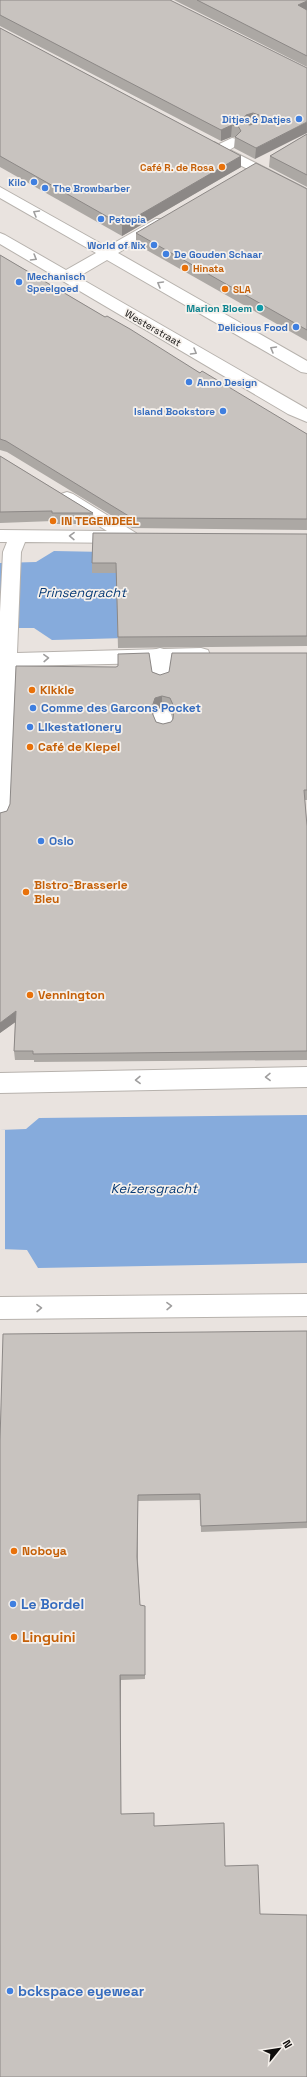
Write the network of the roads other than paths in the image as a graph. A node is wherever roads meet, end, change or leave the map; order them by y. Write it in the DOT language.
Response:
graph roads {
  1 [pos="200,138"];
  2 [pos="267,159"];
  3 [pos="254,167"];
  4 [pos="241,175"];
  5 [pos="0,192"];
  6 [pos="307,194"];
  7 [pos="174,214"];
  8 [pos="0,238"];
  9 [pos="107,254"];
  10 [pos="66,277"];
  11 [pos="307,368"];
  12 [pos="307,416"];
  13 [pos="52,489"];
  14 [pos="10,541"];
  15 [pos="160,655"];
  16 [pos="222,655"];
  17 [pos="3,660"];
  18 [pos="160,677"];
  19 [pos="0,814"];
  20 [pos="307,1077"];
  21 [pos="0,1083"];
  22 [pos="307,1305"];
  23 [pos="0,1308"];
  1 -- 3 [label="street"];
  2 -- 3 [label="street"];
  3 -- 4 [label="street"];
  3 -- 6 [label="street"];
  9 -- 5 [label="street, one-way"];
  7 -- 9 [label="street"];
  8 -- 10 [label="street, Westerstraat, one-way"];
  9 -- 10 [label="street"];
  11 -- 9 [label="street, one-way"];
  10 -- 12 [label="street, Westerstraat, one-way"];
  13 -- 14 [label="street, one-way"];
  14 -- 17 [label="street"];
  15 -- 16 [label="street"];
  17 -- 15 [label="street, one-way"];
  15 -- 18 [label="street"];
  17 -- 19 [label="street"];
  20 -- 21 [label="street, one-way"];
  23 -- 22 [label="street, one-way"];
}
